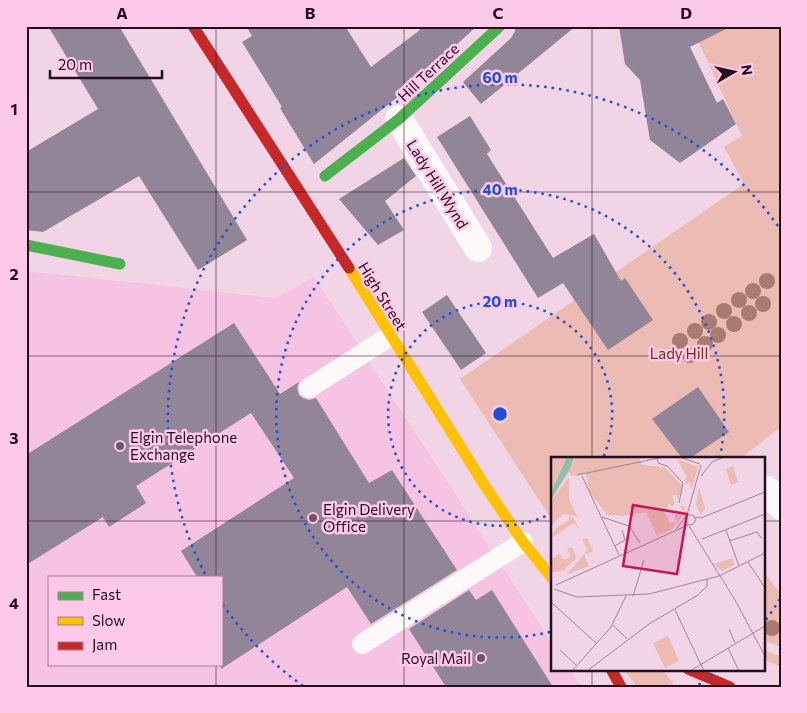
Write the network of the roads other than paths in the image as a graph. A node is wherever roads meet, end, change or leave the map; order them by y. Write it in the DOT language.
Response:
graph roads {
  1 [pos="193,26"];
  2 [pos="500,26"];
  3 [pos="399,119"];
  4 [pos="325,176"];
  5 [pos="26,245"];
  6 [pos="478,248"];
  7 [pos="120,264"];
  8 [pos="390,336"];
  9 [pos="309,388"];
  10 [pos="764,491"];
  11 [pos="781,506"];
  12 [pos="522,542"];
  13 [pos="551,577"];
  14 [pos="362,644"];
  15 [pos="612,670"];
  16 [pos="690,670"];
  17 [pos="621,687"];
  18 [pos="730,687"];
  1 -- 8 [label="main road, High Street"];
  2 -- 3 [label="main road, Hill Terrace"];
  3 -- 4 [label="main road, Hill Terrace"];
  3 -- 6 [label="street, Lady Hill Wynd"];
  5 -- 7 [label="main road"];
  8 -- 9 [label="lane"];
  8 -- 12 [label="main road, High Street"];
  10 -- 11 [label="street"];
  12 -- 13 [label="main road, High Street"];
  12 -- 14 [label="lane"];
  15 -- 17 [label="main road"];
  16 -- 18 [label="main road"];
}
